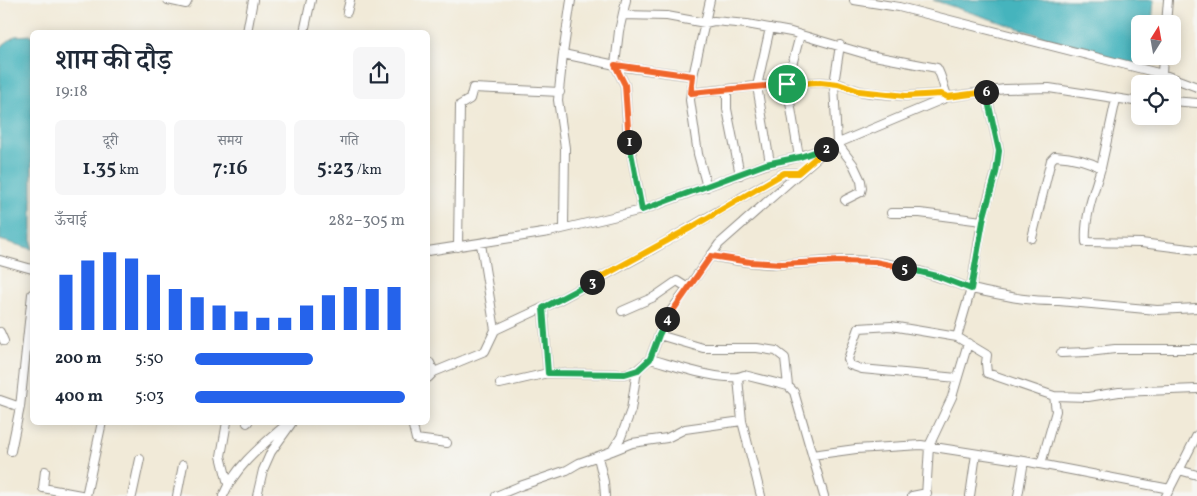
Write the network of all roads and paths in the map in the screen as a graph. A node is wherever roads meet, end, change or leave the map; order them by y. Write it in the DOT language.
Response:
graph roads {
  1 [pos="168,0"];
  2 [pos="188,0"];
  3 [pos="253,0"];
  4 [pos="311,0"];
  5 [pos="350,0"];
  6 [pos="571,0"];
  7 [pos="626,0"];
  8 [pos="710,0"];
  9 [pos="854,0"];
  10 [pos="1168,0"];
  11 [pos="347,12"];
  12 [pos="623,15"];
  13 [pos="1167,15"];
  14 [pos="705,22"];
  15 [pos="770,28"];
  16 [pos="247,30"];
  17 [pos="304,30"];
  18 [pos="800,35"];
  19 [pos="840,45"];
  20 [pos="563,54"];
  21 [pos="615,65"];
  22 [pos="1162,65"];
  23 [pos="1162,74"];
  24 [pos="693,76"];
  25 [pos="787,84"];
  26 [pos="834,84"];
  27 [pos="757,86"];
  28 [pos="1197,87"];
  29 [pos="727,89"];
  30 [pos="986,91"];
  31 [pos="560,92"];
  32 [pos="691,93"];
  33 [pos="948,97"];
  34 [pos="1116,99"];
  35 [pos="1131,101"];
  36 [pos="1181,102"];
  37 [pos="1197,103"];
  38 [pos="837,143"];
  39 [pos="829,147"];
  40 [pos="800,157"];
  41 [pos="770,163"];
  42 [pos="1101,168"];
  43 [pos="798,173"];
  44 [pos="740,175"];
  45 [pos="707,187"];
  46 [pos="845,200"];
  47 [pos="642,210"];
  48 [pos="891,213"];
  49 [pos="982,221"];
  50 [pos="564,228"];
  51 [pos="1032,238"];
  52 [pos="480,244"];
  53 [pos="458,247"];
  54 [pos="1197,250"];
  55 [pos="430,251"];
  56 [pos="711,256"];
  57 [pos="0,260"];
  58 [pos="30,268"];
  59 [pos="688,288"];
  60 [pos="971,289"];
  61 [pos="543,308"];
  62 [pos="1197,308"];
  63 [pos="622,311"];
  64 [pos="30,313"];
  65 [pos="495,330"];
  66 [pos="0,332"];
  67 [pos="659,335"];
  68 [pos="957,337"];
  69 [pos="4,341"];
  70 [pos="968,343"];
  71 [pos="1197,349"];
  72 [pos="1061,353"];
  73 [pos="650,359"];
  74 [pos="638,370"];
  75 [pos="548,373"];
  76 [pos="431,375"];
  77 [pos="738,378"];
  78 [pos="958,378"];
  79 [pos="500,384"];
  80 [pos="788,386"];
  81 [pos="1197,389"];
  82 [pos="1054,396"];
  83 [pos="0,400"];
  84 [pos="20,407"];
  85 [pos="742,422"];
  86 [pos="101,425"];
  87 [pos="226,425"];
  88 [pos="287,425"];
  89 [pos="289,425"];
  90 [pos="413,425"];
  91 [pos="1197,435"];
  92 [pos="447,443"];
  93 [pos="929,446"];
  94 [pos="11,451"];
  95 [pos="612,451"];
  96 [pos="976,454"];
  97 [pos="812,455"];
  98 [pos="598,457"];
  99 [pos="140,459"];
  100 [pos="1024,461"];
  101 [pos="1041,464"];
  102 [pos="183,465"];
  103 [pos="1179,470"];
  104 [pos="45,471"];
  105 [pos="1197,475"];
  106 [pos="228,484"];
  107 [pos="1168,492"];
  108 [pos="926,495"];
  109 [pos="86,496"];
  110 [pos="132,496"];
  111 [pos="177,496"];
  112 [pos="223,496"];
  113 [pos="257,496"];
  114 [pos="496,496"];
  115 [pos="605,496"];
  116 [pos="761,496"];
  117 [pos="824,496"];
  118 [pos="912,496"];
  119 [pos="970,496"];
  120 [pos="1018,496"];
  1 -- 2 [label="street"];
  3 -- 16 [label="street"];
  4 -- 17 [label="street"];
  5 -- 11 [label="street"];
  6 -- 20 [label="street"];
  7 -- 12 [label="street"];
  8 -- 14 [label="street"];
  9 -- 23 [label="street"];
  10 -- 13 [label="street"];
  12 -- 14 [label="street"];
  12 -- 21 [label="street"];
  14 -- 15 [label="street"];
  14 -- 24 [label="street"];
  15 -- 18 [label="street"];
  15 -- 27 [label="street"];
  18 -- 19 [label="street"];
  18 -- 25 [label="street"];
  19 -- 26 [label="street"];
  19 -- 33 [label="street"];
  20 -- 21 [label="street"];
  20 -- 31 [label="street"];
  21 -- 24 [label="street"];
  21 -- 47 [label="street"];
  22 -- 23 [label="street"];
  23 -- 28 [label="street"];
  24 -- 32 [label="street"];
  25 -- 26 [label="street"];
  25 -- 27 [label="street"];
  25 -- 40 [label="street"];
  26 -- 33 [label="street"];
  26 -- 38 [label="street"];
  27 -- 29 [label="street"];
  27 -- 41 [label="street"];
  29 -- 32 [label="street"];
  29 -- 44 [label="street"];
  30 -- 33 [label="street"];
  30 -- 34 [label="street"];
  30 -- 49 [label="street"];
  31 -- 50 [label="street"];
  31 -- 53 [label="street"];
  32 -- 45 [label="street"];
  33 -- 38 [label="street"];
  34 -- 35 [label="street"];
  34 -- 42 [label="street"];
  36 -- 37 [label="street"];
  38 -- 39 [label="street"];
  38 -- 46 [label="street"];
  39 -- 40 [label="street"];
  39 -- 43 [label="street"];
  40 -- 41 [label="street"];
  41 -- 44 [label="street"];
  42 -- 51 [label="street"];
  42 -- 54 [label="street"];
  43 -- 56 [label="street"];
  43 -- 61 [label="street"];
  44 -- 45 [label="street"];
  45 -- 47 [label="street"];
  47 -- 50 [label="street"];
  48 -- 49 [label="street"];
  49 -- 60 [label="street"];
  50 -- 52 [label="street"];
  52 -- 53 [label="street"];
  52 -- 65 [label="street"];
  53 -- 55 [label="street"];
  56 -- 59 [label="street"];
  56 -- 60 [label="street"];
  57 -- 58 [label="street"];
  59 -- 63 [label="street"];
  59 -- 67 [label="street"];
  60 -- 62 [label="street"];
  60 -- 68 [label="street"];
  61 -- 65 [label="street"];
  61 -- 75 [label="street"];
  64 -- 84 [label="street"];
  65 -- 76 [label="street"];
  66 -- 69 [label="street"];
  67 -- 73 [label="street"];
  67 -- 80 [label="street"];
  68 -- 70 [label="street"];
  68 -- 78 [label="street"];
  70 -- 78 [label="street"];
  70 -- 82 [label="street"];
  71 -- 72 [label="street"];
  73 -- 74 [label="street"];
  73 -- 77 [label="street"];
  74 -- 75 [label="street"];
  74 -- 95 [label="street"];
  75 -- 79 [label="street"];
  77 -- 80 [label="street"];
  77 -- 85 [label="street"];
  78 -- 93 [label="street"];
  80 -- 97 [label="street"];
  81 -- 82 [label="street"];
  82 -- 101 [label="street"];
  83 -- 84 [label="street"];
  84 -- 94 [label="street"];
  85 -- 95 [label="street"];
  85 -- 116 [label="street"];
  86 -- 109 [label="street"];
  87 -- 106 [label="street"];
  88 -- 106 [label="street"];
  89 -- 113 [label="street"];
  90 -- 92 [label="street"];
  91 -- 103 [label="street"];
  93 -- 96 [label="street"];
  93 -- 97 [label="street"];
  93 -- 108 [label="street"];
  95 -- 98 [label="street"];
  96 -- 100 [label="street"];
  96 -- 119 [label="street"];
  97 -- 117 [label="street"];
  98 -- 114 [label="street"];
  98 -- 115 [label="street"];
  99 -- 110 [label="street"];
  100 -- 101 [label="street"];
  100 -- 120 [label="street"];
  101 -- 107 [label="street"];
  102 -- 111 [label="street"];
  103 -- 105 [label="street"];
  103 -- 107 [label="street"];
  104 -- 109 [label="street"];
  106 -- 112 [label="street"];
  108 -- 118 [label="street"];
}
